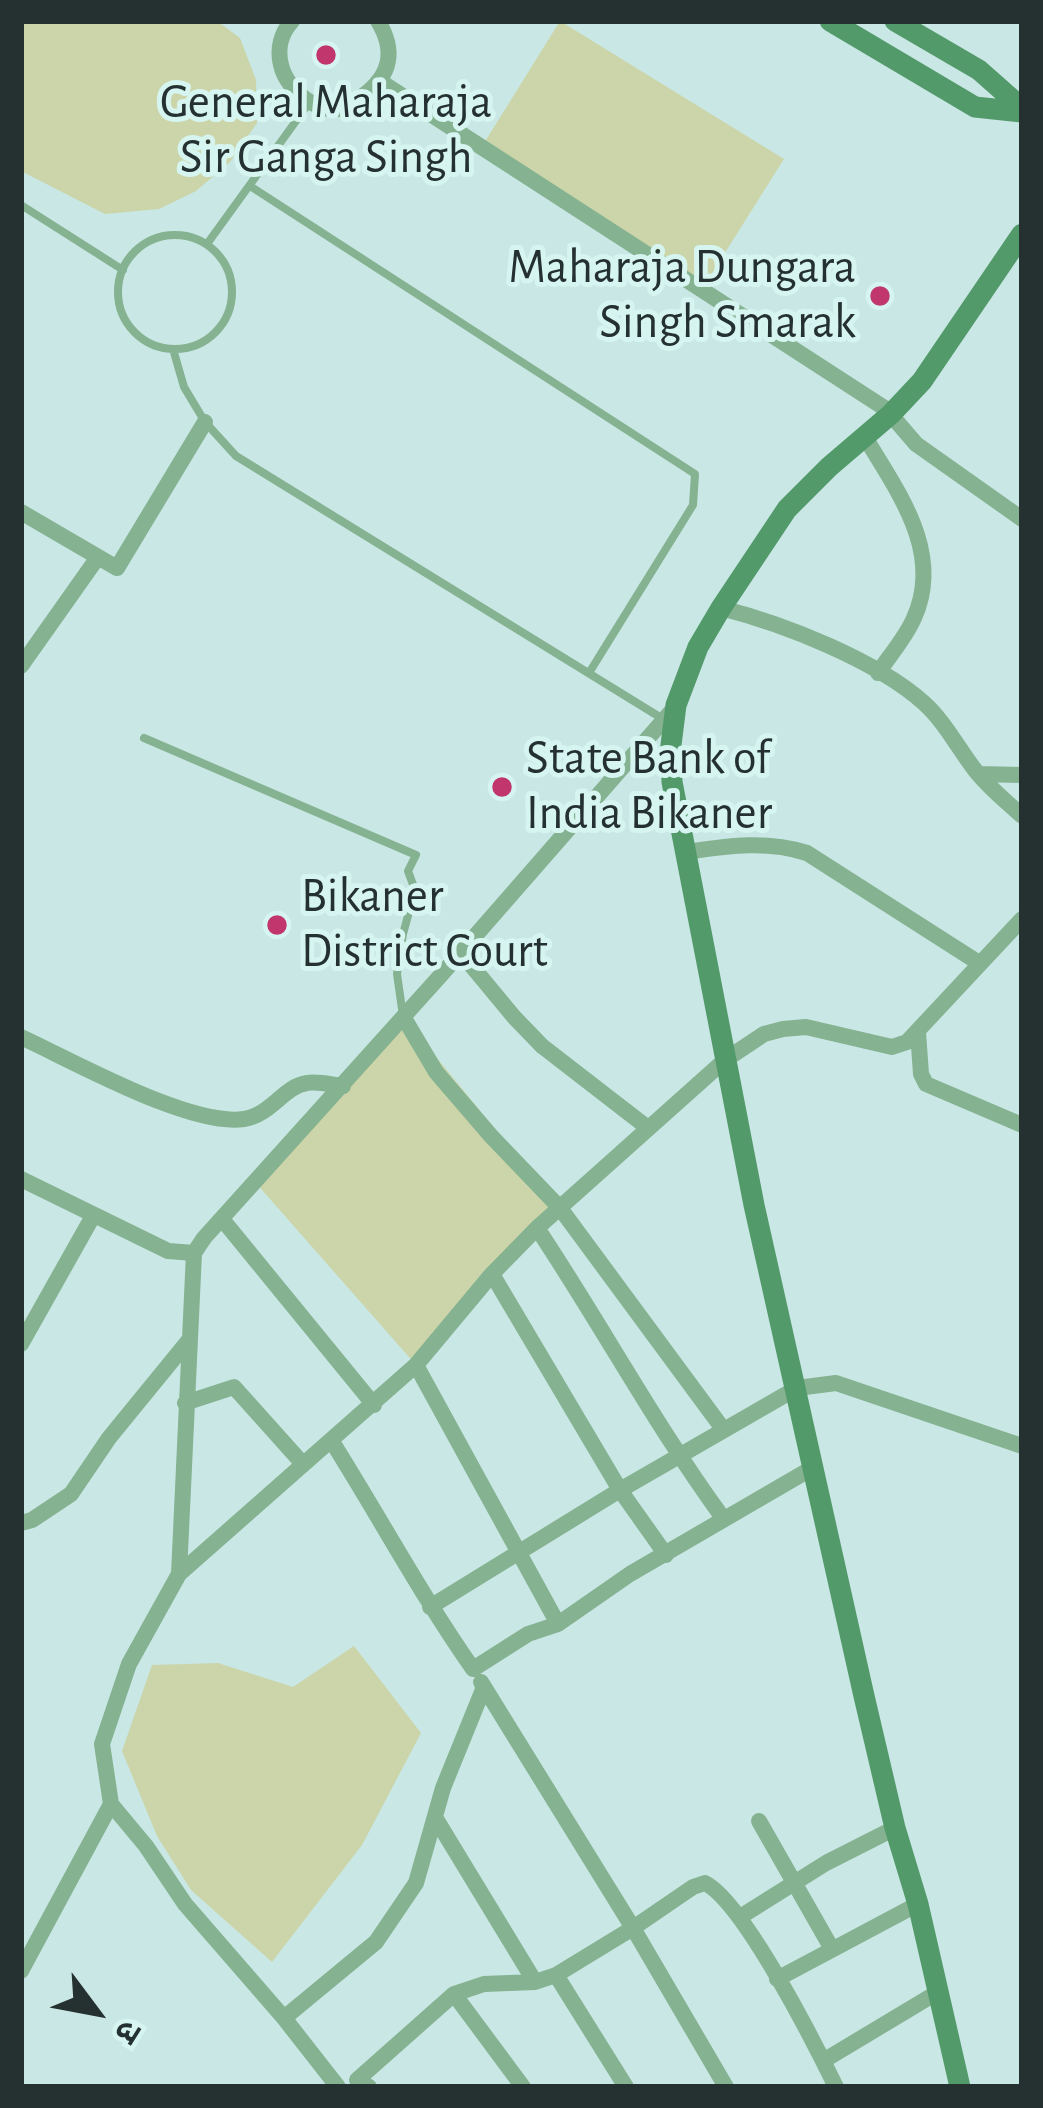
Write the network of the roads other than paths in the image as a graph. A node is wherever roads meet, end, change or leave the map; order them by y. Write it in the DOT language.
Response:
graph roads {
  1 [pos="378,21"];
  2 [pos="830,21"];
  3 [pos="895,21"];
  4 [pos="290,22"];
  5 [pos="381,82"];
  6 [pos="310,102"];
  7 [pos="1022,110"];
  8 [pos="250,186"];
  9 [pos="21,206"];
  10 [pos="1022,234"];
  11 [pos="207,244"];
  12 [pos="123,270"];
  13 [pos="173,349"];
  14 [pos="891,414"];
  15 [pos="205,422"];
  16 [pos="865,437"];
  17 [pos="21,512"];
  18 [pos="1022,519"];
  19 [pos="98,557"];
  20 [pos="721,608"];
  21 [pos="21,666"];
  22 [pos="589,673"];
  23 [pos="878,673"];
  24 [pos="670,712"];
  25 [pos="144,738"];
  26 [pos="978,774"];
  27 [pos="1022,775"];
  28 [pos="1022,816"];
  29 [pos="686,852"];
  30 [pos="1022,919"];
  31 [pos="461,952"];
  32 [pos="979,963"];
  33 [pos="404,1018"];
  34 [pos="918,1032"];
  35 [pos="21,1036"];
  36 [pos="725,1060"];
  37 [pos="344,1086"];
  38 [pos="1022,1125"];
  39 [pos="649,1128"];
  40 [pos="22,1183"];
  41 [pos="560,1208"];
  42 [pos="93,1216"];
  43 [pos="222,1219"];
  44 [pos="537,1228"];
  45 [pos="194,1253"];
  46 [pos="492,1274"];
  47 [pos="189,1339"];
  48 [pos="21,1344"];
  49 [pos="416,1365"];
  50 [pos="797,1388"];
  51 [pos="185,1403"];
  52 [pos="374,1405"];
  53 [pos="723,1430"];
  54 [pos="331,1440"];
  55 [pos="1022,1446"];
  56 [pos="678,1456"];
  57 [pos="303,1464"];
  58 [pos="814,1467"];
  59 [pos="620,1490"];
  60 [pos="723,1518"];
  61 [pos="21,1523"];
  62 [pos="517,1554"];
  63 [pos="666,1555"];
  64 [pos="179,1574"];
  65 [pos="430,1607"];
  66 [pos="558,1624"];
  67 [pos="473,1669"];
  68 [pos="484,1687"];
  69 [pos="111,1804"];
  70 [pos="436,1819"];
  71 [pos="760,1821"];
  72 [pos="896,1828"];
  73 [pos="794,1882"];
  74 [pos="918,1904"];
  75 [pos="740,1917"];
  76 [pos="632,1928"];
  77 [pos="832,1949"];
  78 [pos="21,1971"];
  79 [pos="556,1975"];
  80 [pos="777,1979"];
  81 [pos="535,1982"];
  82 [pos="938,1992"];
  83 [pos="454,1994"];
  84 [pos="284,2018"];
  85 [pos="823,2061"];
  86 [pos="363,2083"];
  87 [pos="338,2087"];
  88 [pos="523,2087"];
  89 [pos="626,2087"];
  90 [pos="726,2087"];
  91 [pos="836,2087"];
  92 [pos="960,2087"];
  1 -- 5 [label="street"];
  2 -- 7 [label="street"];
  3 -- 7 [label="street"];
  4 -- 6 [label="street"];
  5 -- 6 [label="street"];
  5 -- 14 [label="street"];
  6 -- 8 [label="lane"];
  8 -- 11 [label="lane"];
  8 -- 22 [label="lane"];
  9 -- 12 [label="lane"];
  10 -- 14 [label="street"];
  11 -- 12 [label="lane"];
  11 -- 13 [label="lane"];
  12 -- 13 [label="lane"];
  13 -- 15 [label="lane"];
  14 -- 16 [label="street"];
  14 -- 18 [label="street"];
  15 -- 19 [label="street"];
  15 -- 22 [label="lane"];
  16 -- 20 [label="street"];
  16 -- 23 [label="street"];
  17 -- 19 [label="street"];
  19 -- 21 [label="street"];
  20 -- 23 [label="street"];
  20 -- 24 [label="street"];
  22 -- 24 [label="lane"];
  23 -- 26 [label="street"];
  24 -- 29 [label="street"];
  24 -- 31 [label="street"];
  25 -- 33 [label="lane"];
  26 -- 27 [label="street"];
  26 -- 28 [label="street"];
  29 -- 32 [label="street"];
  29 -- 36 [label="street"];
  30 -- 32 [label="street"];
  31 -- 33 [label="street"];
  31 -- 39 [label="street"];
  32 -- 34 [label="street"];
  33 -- 37 [label="street"];
  33 -- 41 [label="street"];
  34 -- 36 [label="street"];
  34 -- 38 [label="street"];
  35 -- 37 [label="street"];
  36 -- 39 [label="street"];
  36 -- 50 [label="street"];
  37 -- 43 [label="street"];
  39 -- 41 [label="street"];
  40 -- 42 [label="street"];
  41 -- 44 [label="street"];
  41 -- 53 [label="street"];
  42 -- 45 [label="street"];
  42 -- 48 [label="street"];
  43 -- 45 [label="street"];
  43 -- 52 [label="street"];
  44 -- 46 [label="street"];
  44 -- 56 [label="street"];
  45 -- 47 [label="street"];
  46 -- 49 [label="street"];
  46 -- 59 [label="street"];
  47 -- 51 [label="street"];
  47 -- 61 [label="street"];
  49 -- 52 [label="street"];
  49 -- 62 [label="street"];
  50 -- 53 [label="street"];
  50 -- 55 [label="street"];
  50 -- 58 [label="street"];
  51 -- 57 [label="street"];
  51 -- 64 [label="street"];
  52 -- 54 [label="street"];
  53 -- 56 [label="street"];
  54 -- 57 [label="street"];
  54 -- 65 [label="street"];
  56 -- 59 [label="street"];
  56 -- 60 [label="street"];
  57 -- 64 [label="street"];
  58 -- 60 [label="street"];
  58 -- 72 [label="street"];
  59 -- 62 [label="street"];
  59 -- 63 [label="street"];
  60 -- 63 [label="street"];
  62 -- 65 [label="street"];
  62 -- 66 [label="street"];
  63 -- 66 [label="street"];
  64 -- 69 [label="street"];
  65 -- 67 [label="street"];
  66 -- 67 [label="street"];
  67 -- 68 [label="street"];
  68 -- 70 [label="street"];
  68 -- 76 [label="street"];
  69 -- 78 [label="street"];
  69 -- 84 [label="street"];
  70 -- 81 [label="street"];
  70 -- 84 [label="street"];
  71 -- 73 [label="street"];
  72 -- 73 [label="street"];
  72 -- 74 [label="street"];
  73 -- 75 [label="street"];
  73 -- 77 [label="street"];
  74 -- 77 [label="street"];
  74 -- 82 [label="street"];
  75 -- 76 [label="street"];
  75 -- 80 [label="street"];
  76 -- 79 [label="street"];
  76 -- 90 [label="street"];
  77 -- 80 [label="street"];
  79 -- 81 [label="street"];
  79 -- 89 [label="street"];
  80 -- 85 [label="street"];
  81 -- 83 [label="street"];
  82 -- 85 [label="street"];
  82 -- 92 [label="street"];
  83 -- 86 [label="street"];
  83 -- 88 [label="street"];
  84 -- 87 [label="street"];
  85 -- 91 [label="street"];
  86 -- 87 [label="street"];
}
